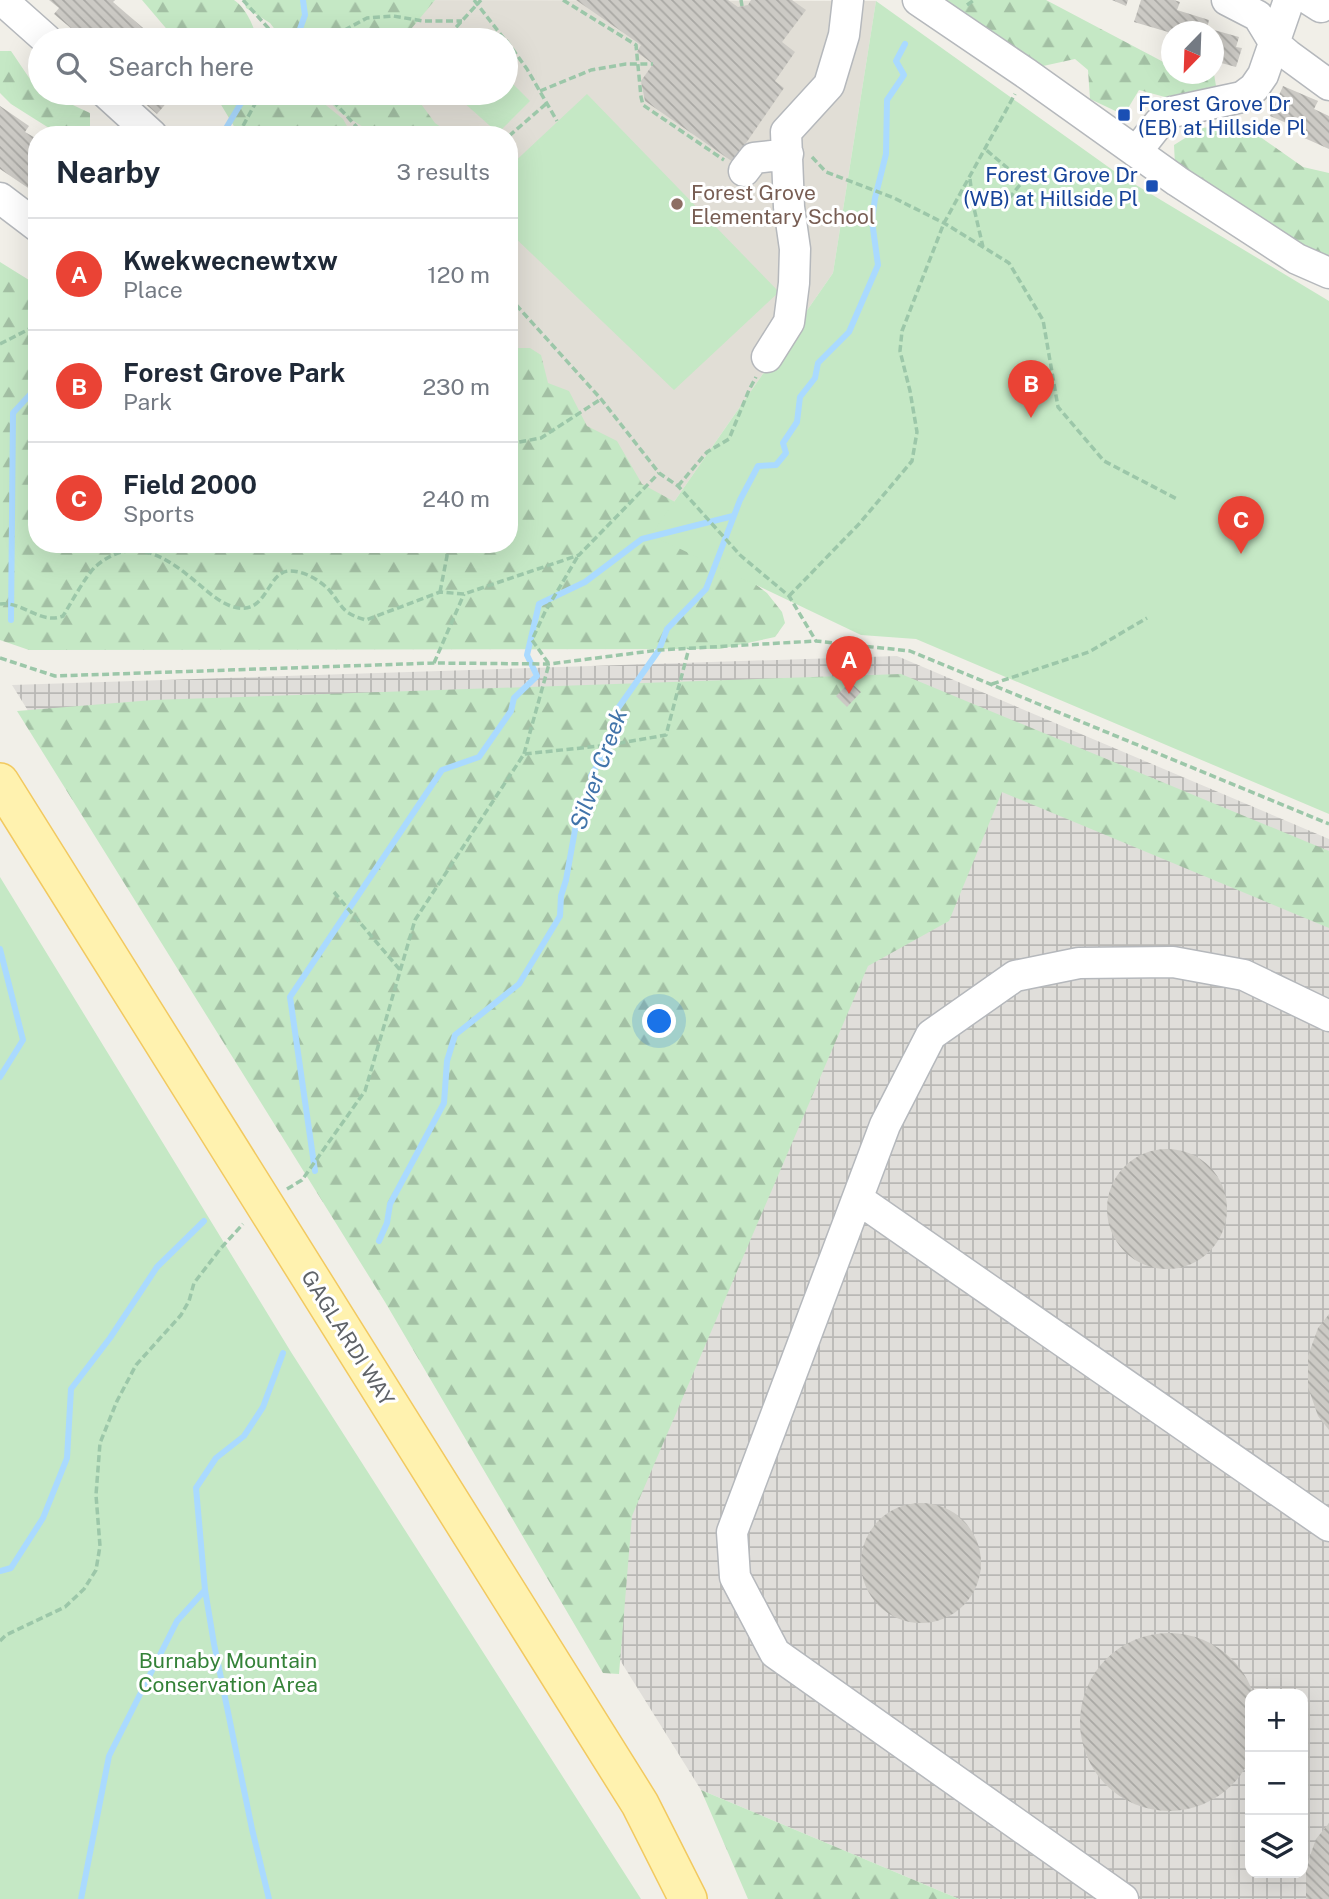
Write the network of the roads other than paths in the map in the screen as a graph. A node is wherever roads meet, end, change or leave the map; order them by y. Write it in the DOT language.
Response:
graph roads {
  1 [pos="2,0"];
  2 [pos="848,0"];
  3 [pos="918,0"];
  4 [pos="1227,0"];
  5 [pos="1289,0"];
  6 [pos="34,28"];
  7 [pos="1275,44"];
  8 [pos="1329,85"];
  9 [pos="119,105"];
  10 [pos="142,126"];
  11 [pos="787,143"];
  12 [pos="1136,152"];
  13 [pos="744,171"];
  14 [pos="0,198"];
  15 [pos="28,219"];
  16 [pos="1329,273"];
  17 [pos="767,357"];
  18 [pos="0,782"];
  19 [pos="1329,1016"];
  20 [pos="858,1199"];
  21 [pos="1329,1526"];
  22 [pos="688,1899"];
  23 [pos="1123,1899"];
  1 -- 6 [label="street"];
  2 -- 11 [label="street"];
  3 -- 12 [label="street"];
  4 -- 7 [label="street"];
  5 -- 7 [label="street"];
  7 -- 8 [label="street"];
  7 -- 12 [label="street"];
  9 -- 10 [label="street"];
  11 -- 13 [label="street"];
  11 -- 17 [label="street"];
  12 -- 16 [label="street"];
  14 -- 15 [label="street"];
  18 -- 22 [label="main road, GAGLARDI WAY"];
  19 -- 20 [label="street"];
  20 -- 21 [label="street"];
  20 -- 23 [label="street"];
}
